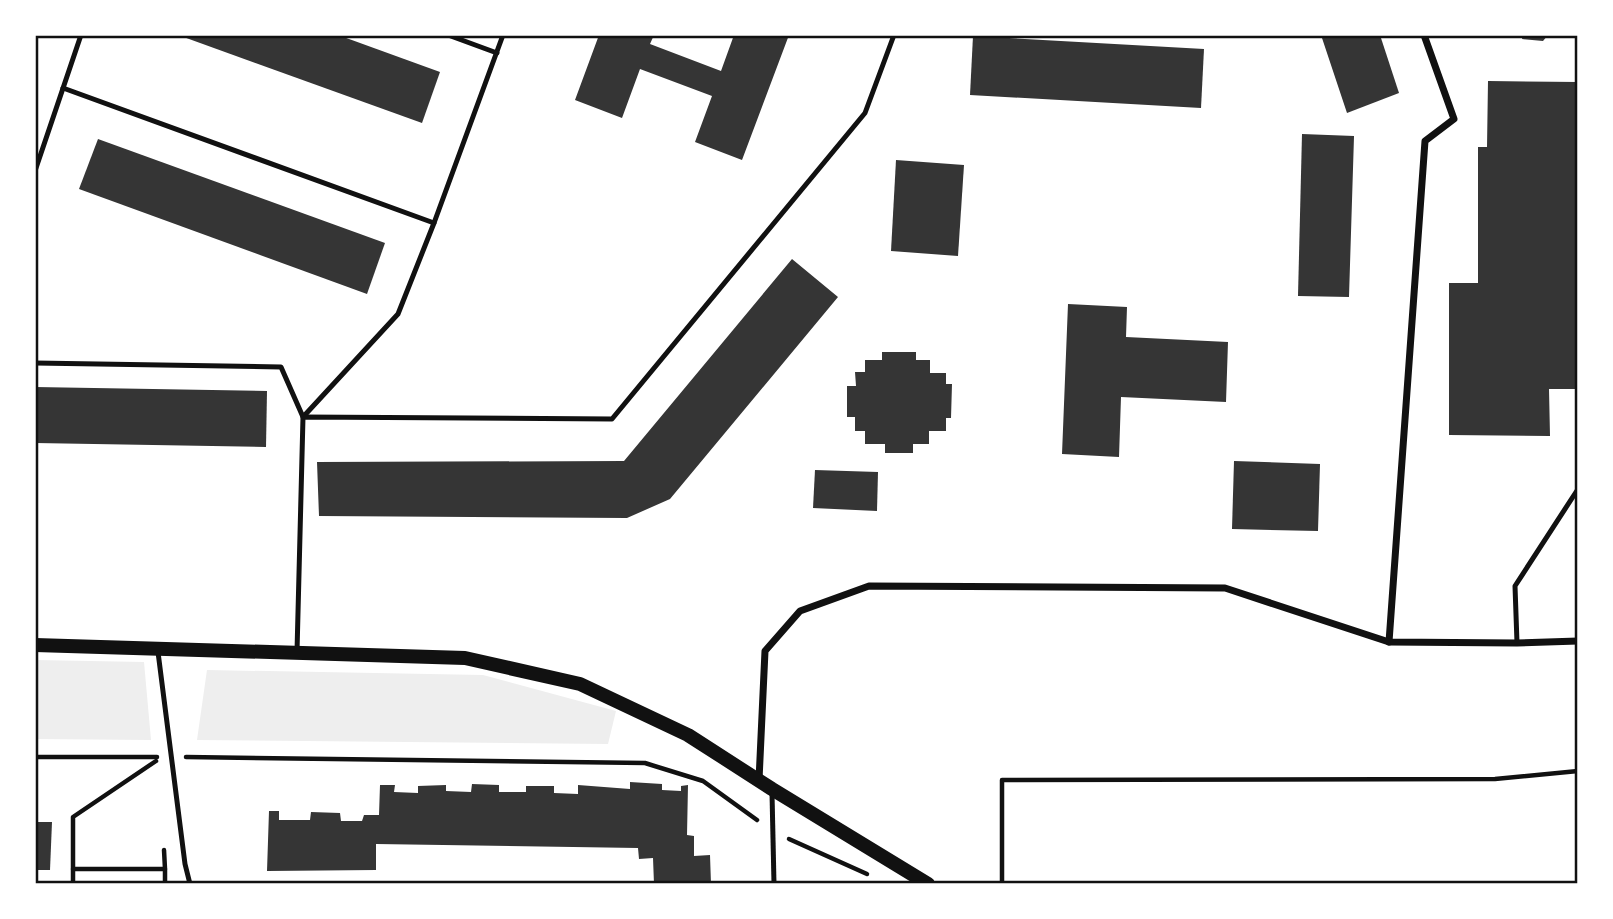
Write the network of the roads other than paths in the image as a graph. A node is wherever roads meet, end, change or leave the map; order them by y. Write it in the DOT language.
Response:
graph roads {
  1 [pos="81,35"];
  2 [pos="448,35"];
  3 [pos="503,35"];
  4 [pos="894,35"];
  5 [pos="1424,35"];
  6 [pos="497,53"];
  7 [pos="63,88"];
  8 [pos="35,170"];
  9 [pos="434,223"];
  10 [pos="35,363"];
  11 [pos="303,417"];
  12 [pos="1578,489"];
  13 [pos="1389,642"];
  14 [pos="1578,642"];
  15 [pos="1517,643"];
  16 [pos="35,645"];
  17 [pos="157,649"];
  18 [pos="297,652"];
  19 [pos="758,781"];
  20 [pos="772,789"];
  21 [pos="190,884"];
  22 [pos="775,884"];
  23 [pos="928,884"];
  1 -- 7 [label="lane"];
  2 -- 6 [label="lane"];
  3 -- 6 [label="lane"];
  4 -- 11 [label="lane"];
  5 -- 13 [label="street"];
  6 -- 9 [label="lane"];
  7 -- 8 [label="lane"];
  7 -- 9 [label="lane"];
  9 -- 11 [label="lane"];
  10 -- 11 [label="lane"];
  11 -- 18 [label="lane"];
  12 -- 15 [label="lane"];
  13 -- 15 [label="street"];
  13 -- 19 [label="street"];
  14 -- 15 [label="street"];
  16 -- 17 [label="main road"];
  17 -- 18 [label="main road"];
  17 -- 21 [label="lane"];
  18 -- 19 [label="main road"];
  19 -- 20 [label="main road"];
  20 -- 22 [label="lane"];
  20 -- 23 [label="main road"];
}
